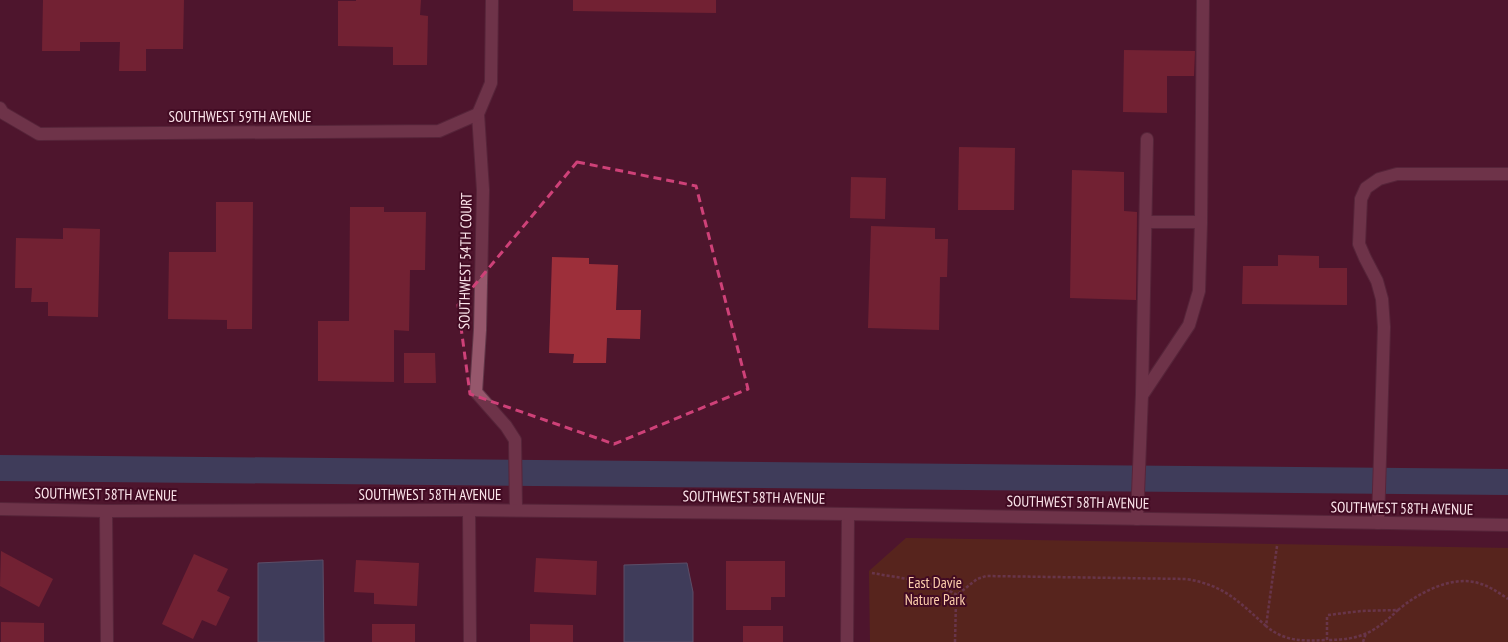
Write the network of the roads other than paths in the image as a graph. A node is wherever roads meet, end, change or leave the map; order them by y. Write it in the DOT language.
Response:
graph roads {
  1 [pos="492,0"];
  2 [pos="1203,0"];
  3 [pos="2,111"];
  4 [pos="478,114"];
  5 [pos="1147,139"];
  6 [pos="1508,174"];
  7 [pos="1146,222"];
  8 [pos="1201,222"];
  9 [pos="1142,394"];
  10 [pos="0,509"];
  11 [pos="469,510"];
  12 [pos="516,510"];
  13 [pos="106,511"];
  14 [pos="848,514"];
  15 [pos="1137,519"];
  16 [pos="1378,524"];
  17 [pos="1508,526"];
  18 [pos="107,642"];
  19 [pos="470,642"];
  20 [pos="847,642"];
  1 -- 4 [label="street, SOUTHWEST 54TH COURT"];
  2 -- 8 [label="street"];
  3 -- 4 [label="street, SOUTHWEST 59TH AVENUE"];
  4 -- 12 [label="street, SOUTHWEST 54TH COURT"];
  5 -- 7 [label="street"];
  6 -- 16 [label="street"];
  7 -- 8 [label="street"];
  7 -- 9 [label="street"];
  8 -- 9 [label="street"];
  9 -- 15 [label="street"];
  10 -- 13 [label="street, SOUTHWEST 58TH AVENUE"];
  11 -- 12 [label="street, SOUTHWEST 58TH AVENUE"];
  11 -- 13 [label="street, SOUTHWEST 58TH AVENUE"];
  11 -- 19 [label="street"];
  12 -- 14 [label="street, SOUTHWEST 58TH AVENUE"];
  13 -- 18 [label="street"];
  14 -- 15 [label="street, SOUTHWEST 58TH AVENUE"];
  14 -- 20 [label="street"];
  15 -- 16 [label="street, SOUTHWEST 58TH AVENUE"];
  16 -- 17 [label="street, SOUTHWEST 58TH AVENUE"];
}
